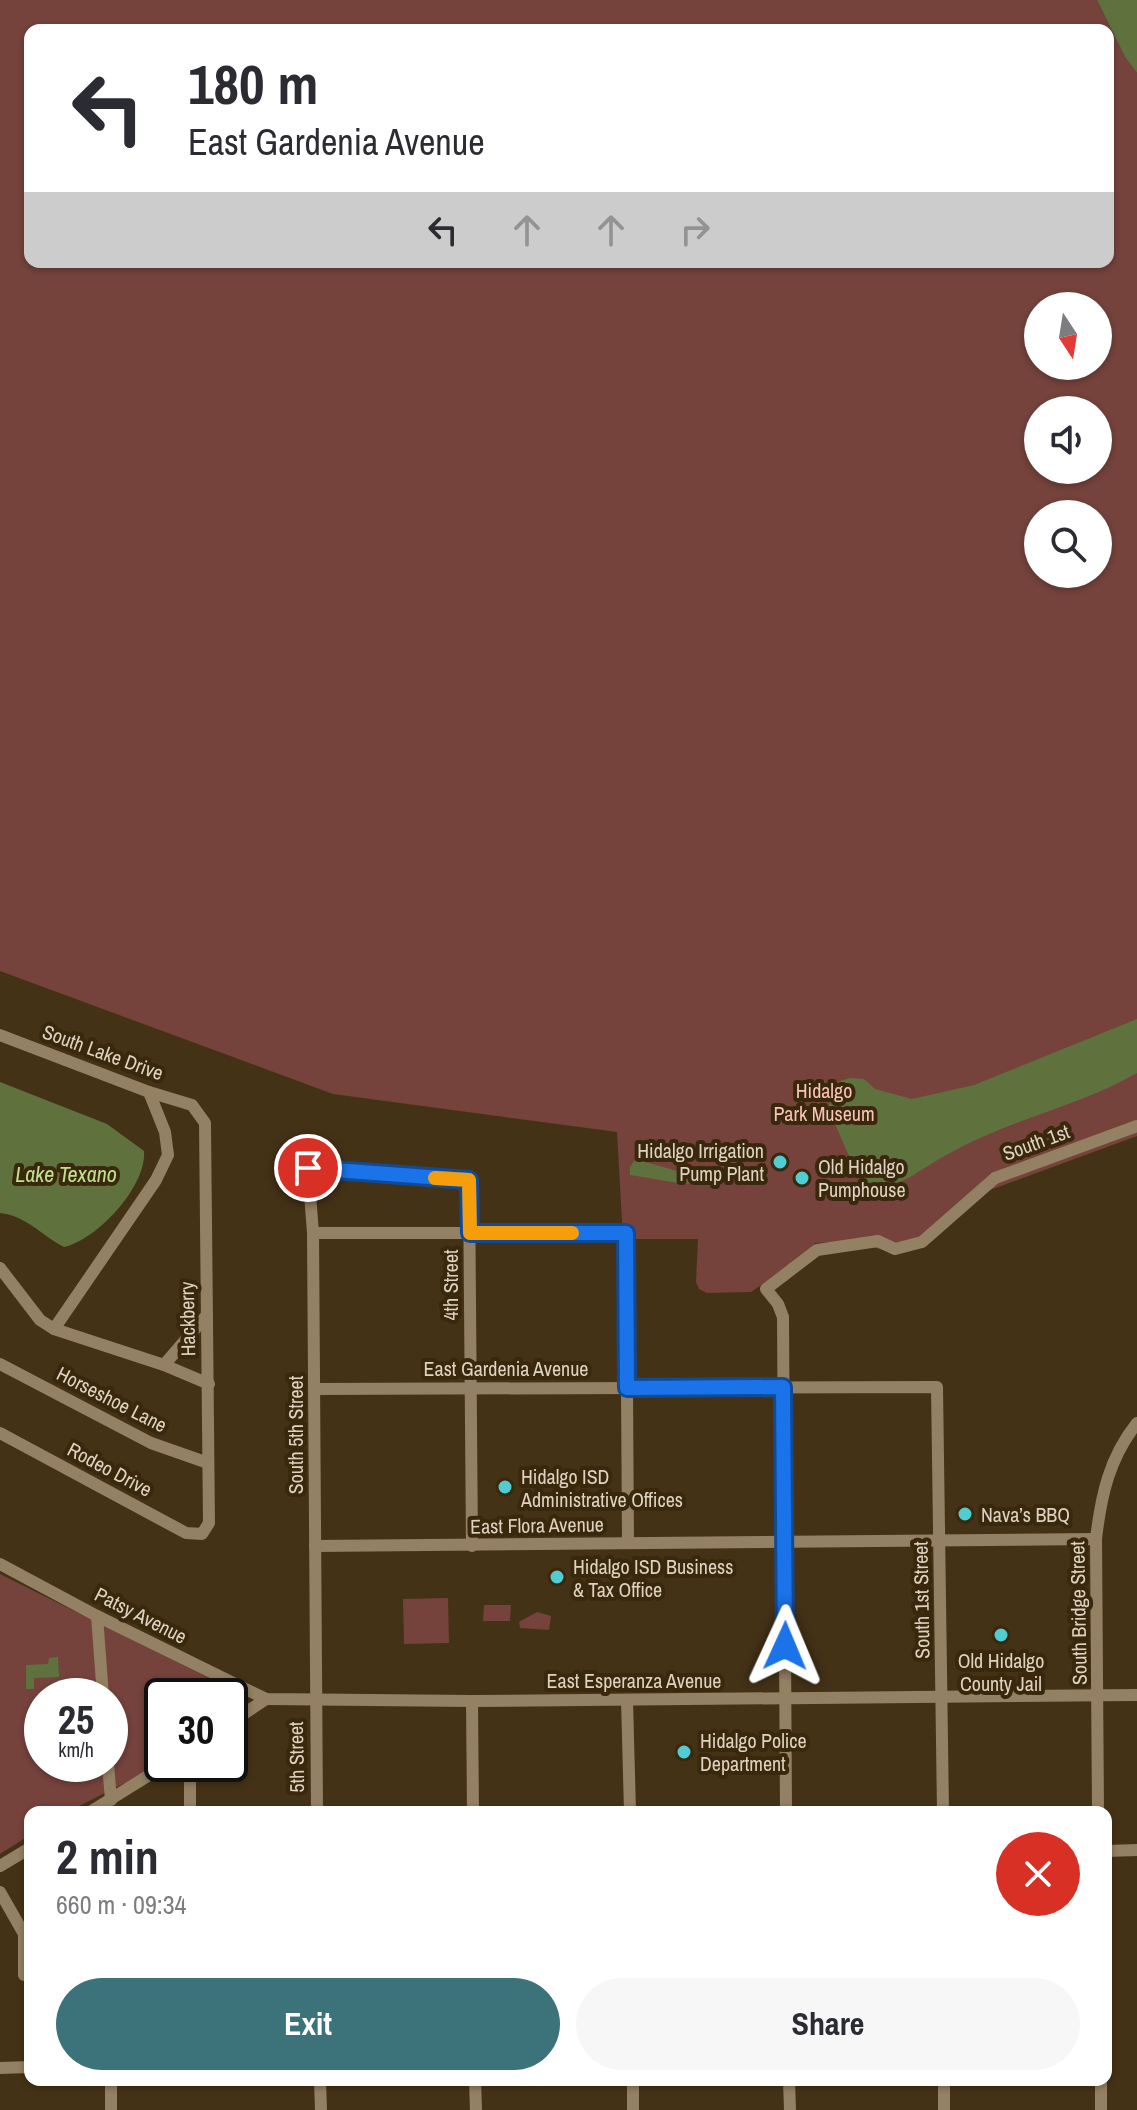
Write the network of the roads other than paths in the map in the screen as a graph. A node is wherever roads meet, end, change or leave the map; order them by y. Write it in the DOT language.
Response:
graph roads {
  1 [pos="0,1035"];
  2 [pos="149,1092"];
  3 [pos="192,1105"];
  4 [pos="1137,1126"];
  5 [pos="308,1168"];
  6 [pos="313,1233"];
  7 [pos="470,1233"];
  8 [pos="0,1268"];
  9 [pos="207,1315"];
  10 [pos="54,1329"];
  11 [pos="0,1364"];
  12 [pos="164,1365"];
  13 [pos="209,1384"];
  14 [pos="783,1387"];
  15 [pos="937,1387"];
  16 [pos="627,1388"];
  17 [pos="315,1389"];
  18 [pos="471,1389"];
  19 [pos="1137,1423"];
  20 [pos="0,1433"];
  21 [pos="208,1463"];
  22 [pos="202,1534"];
  23 [pos="1096,1539"];
  24 [pos="940,1540"];
  25 [pos="785,1542"];
  26 [pos="628,1543"];
  27 [pos="315,1546"];
  28 [pos="472,1546"];
  29 [pos="0,1564"];
  30 [pos="97,1616"];
  31 [pos="102,1678"];
  32 [pos="1137,1695"];
  33 [pos="1099,1696"];
  34 [pos="942,1698"];
  35 [pos="266,1699"];
  36 [pos="784,1699"];
  37 [pos="627,1700"];
  38 [pos="316,1701"];
  39 [pos="472,1701"];
  40 [pos="248,1711"];
  41 [pos="144,1779"];
  42 [pos="110,1782"];
  43 [pos="190,1782"];
  44 [pos="111,1800"];
  45 [pos="100,1806"];
  46 [pos="190,1806"];
  47 [pos="317,1806"];
  48 [pos="473,1806"];
  49 [pos="630,1806"];
  50 [pos="786,1806"];
  51 [pos="943,1806"];
  52 [pos="1098,1806"];
  53 [pos="1137,1850"];
  54 [pos="1112,1851"];
  55 [pos="24,1852"];
  56 [pos="0,1866"];
  57 [pos="0,1892"];
  58 [pos="24,1975"];
  59 [pos="24,2067"];
  60 [pos="0,2068"];
  61 [pos="111,2086"];
  62 [pos="320,2086"];
  63 [pos="475,2086"];
  64 [pos="633,2086"];
  65 [pos="789,2086"];
  66 [pos="944,2086"];
  67 [pos="1101,2086"];
  68 [pos="111,2110"];
  69 [pos="321,2110"];
  70 [pos="476,2110"];
  71 [pos="633,2110"];
  72 [pos="790,2110"];
  73 [pos="944,2110"];
  74 [pos="1101,2110"];
  1 -- 2 [label="street, South Lake Drive"];
  2 -- 3 [label="street, South Lake Drive"];
  2 -- 10 [label="street"];
  3 -- 9 [label="street, Hackberry"];
  4 -- 14 [label="street, South 1st"];
  5 -- 6 [label="street, South 5th Street"];
  5 -- 7 [label="street, 4th Street"];
  6 -- 7 [label="street"];
  6 -- 17 [label="street, South 5th Street"];
  7 -- 16 [label="street"];
  7 -- 18 [label="street, 4th Street"];
  8 -- 10 [label="street"];
  9 -- 12 [label="street"];
  9 -- 13 [label="street, Hackberry"];
  10 -- 12 [label="street"];
  11 -- 21 [label="street, Horseshoe Lane"];
  12 -- 13 [label="street"];
  13 -- 21 [label="street, Hackberry"];
  14 -- 15 [label="street, East Gardenia Avenue"];
  14 -- 16 [label="street, East Gardenia Avenue"];
  14 -- 25 [label="street"];
  15 -- 24 [label="street, South 1st Street"];
  16 -- 18 [label="street, East Gardenia Avenue"];
  16 -- 26 [label="street"];
  17 -- 18 [label="street, East Gardenia Avenue"];
  17 -- 27 [label="street, South 5th Street"];
  18 -- 28 [label="street, 4th Street"];
  19 -- 23 [label="street, South Bridge Street"];
  20 -- 22 [label="street, Rodeo Drive"];
  21 -- 22 [label="street, Hackberry"];
  23 -- 24 [label="street, East Flora Avenue"];
  23 -- 33 [label="street, South Bridge Street"];
  24 -- 25 [label="street, East Flora Avenue"];
  24 -- 34 [label="street, South 1st Street"];
  25 -- 26 [label="street, East Flora Avenue"];
  25 -- 36 [label="street"];
  26 -- 28 [label="street, East Flora Avenue"];
  27 -- 28 [label="street, East Flora Avenue"];
  27 -- 38 [label="street, South 5th Street"];
  29 -- 30 [label="street, Patsy Avenue"];
  30 -- 31 [label="street"];
  30 -- 35 [label="street, Patsy Avenue"];
  32 -- 33 [label="street, East Esperanza Avenue"];
  33 -- 34 [label="street, East Esperanza Avenue"];
  33 -- 52 [label="street, South Bridge Street"];
  34 -- 36 [label="street, East Esperanza Avenue"];
  34 -- 51 [label="street, South 1st Street"];
  35 -- 38 [label="street, East Esperanza Avenue"];
  35 -- 40 [label="street"];
  36 -- 37 [label="street, East Esperanza Avenue"];
  36 -- 50 [label="street"];
  37 -- 39 [label="street, East Esperanza Avenue"];
  37 -- 49 [label="street"];
  38 -- 39 [label="street, East Esperanza Avenue"];
  38 -- 47 [label="street, 5th Street"];
  39 -- 48 [label="street"];
  41 -- 44 [label="street"];
  42 -- 44 [label="street"];
  43 -- 46 [label="street"];
  44 -- 45 [label="street"];
  53 -- 54 [label="street"];
  55 -- 56 [label="street"];
  57 -- 58 [label="street"];
  59 -- 60 [label="street"];
  61 -- 68 [label="street"];
  62 -- 69 [label="street"];
  63 -- 70 [label="street"];
  64 -- 71 [label="street"];
  65 -- 72 [label="street"];
  66 -- 73 [label="street"];
  67 -- 74 [label="street"];
}
